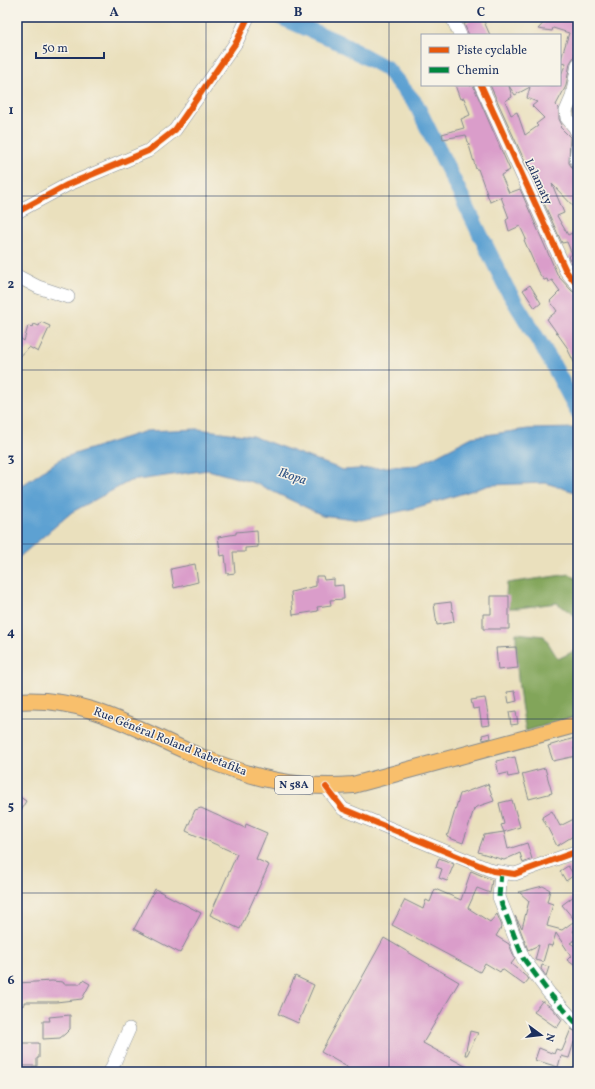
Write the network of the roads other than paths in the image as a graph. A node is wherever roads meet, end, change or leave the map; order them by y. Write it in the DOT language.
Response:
graph roads {
  1 [pos="452,17"];
  2 [pos="247,18"];
  3 [pos="460,34"];
  4 [pos="578,67"];
  5 [pos="481,86"];
  6 [pos="578,134"];
  7 [pos="578,139"];
  8 [pos="578,164"];
  9 [pos="17,212"];
  10 [pos="17,276"];
  11 [pos="578,286"];
  12 [pos="68,297"];
  13 [pos="17,701"];
  14 [pos="578,724"];
  15 [pos="326,787"];
  16 [pos="578,851"];
  17 [pos="501,872"];
  18 [pos="578,1025"];
  19 [pos="128,1029"];
  20 [pos="110,1072"];
  1 -- 3 [label="street"];
  2 -- 9 [label="street"];
  4 -- 6 [label="street"];
  5 -- 11 [label="street, Lalamaty"];
  7 -- 8 [label="street"];
  10 -- 12 [label="street"];
  13 -- 15 [label="main road, Rue Général Roland Rabetafika / N 58A"];
  14 -- 15 [label="main road, Rue Général Roland Rabetafika / N 58A"];
  15 -- 17 [label="street"];
  16 -- 17 [label="street"];
  17 -- 18 [label="street"];
  19 -- 20 [label="street"];
}
